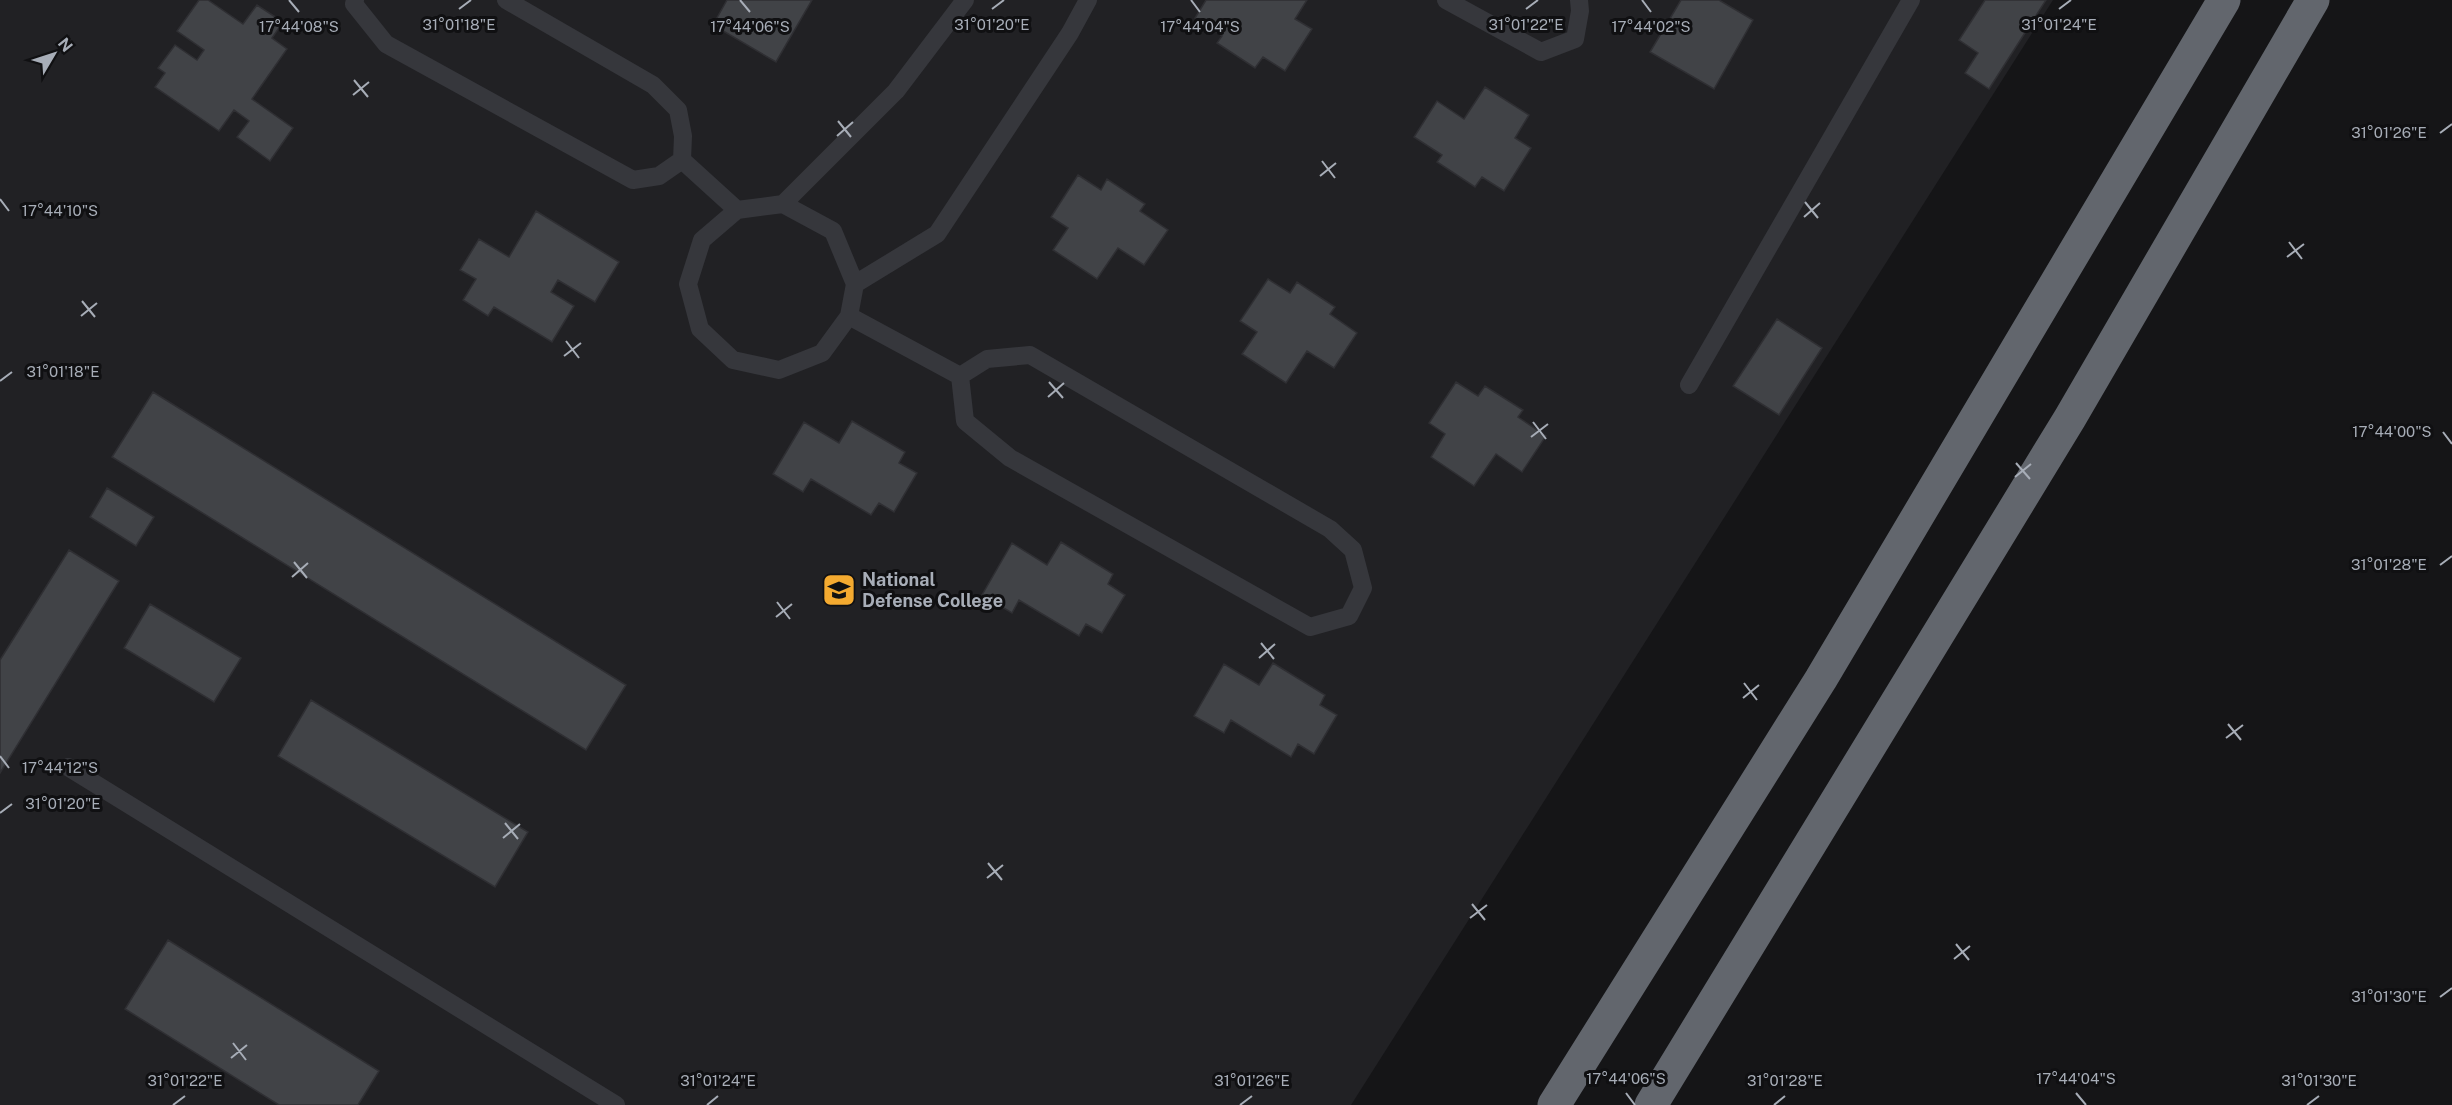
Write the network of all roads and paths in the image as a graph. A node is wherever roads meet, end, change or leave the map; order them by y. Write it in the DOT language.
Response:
graph roads {
  1 [pos="355,0"];
  2 [pos="506,0"];
  3 [pos="965,0"];
  4 [pos="1088,0"];
  5 [pos="1446,0"];
  6 [pos="1579,0"];
  7 [pos="1911,0"];
  8 [pos="2224,0"];
  9 [pos="2313,0"];
  10 [pos="682,160"];
  11 [pos="783,204"];
  12 [pos="737,210"];
  13 [pos="855,284"];
  14 [pos="849,316"];
  15 [pos="960,376"];
  16 [pos="1689,385"];
  17 [pos="68,767"];
  18 [pos="616,1105"];
  19 [pos="1554,1105"];
  20 [pos="1651,1105"];
  1 -- 10 [label="lane"];
  2 -- 10 [label="lane"];
  3 -- 11 [label="lane"];
  4 -- 13 [label="lane"];
  5 -- 6 [label="lane"];
  7 -- 16 [label="lane"];
  8 -- 19 [label="highway"];
  9 -- 20 [label="highway"];
  10 -- 12 [label="lane"];
  11 -- 12 [label="lane"];
  11 -- 13 [label="lane"];
  12 -- 14 [label="lane"];
  13 -- 14 [label="lane"];
  14 -- 15 [label="lane"];
  15 -- 15 [label="lane"];
  17 -- 18 [label="lane"];
}
